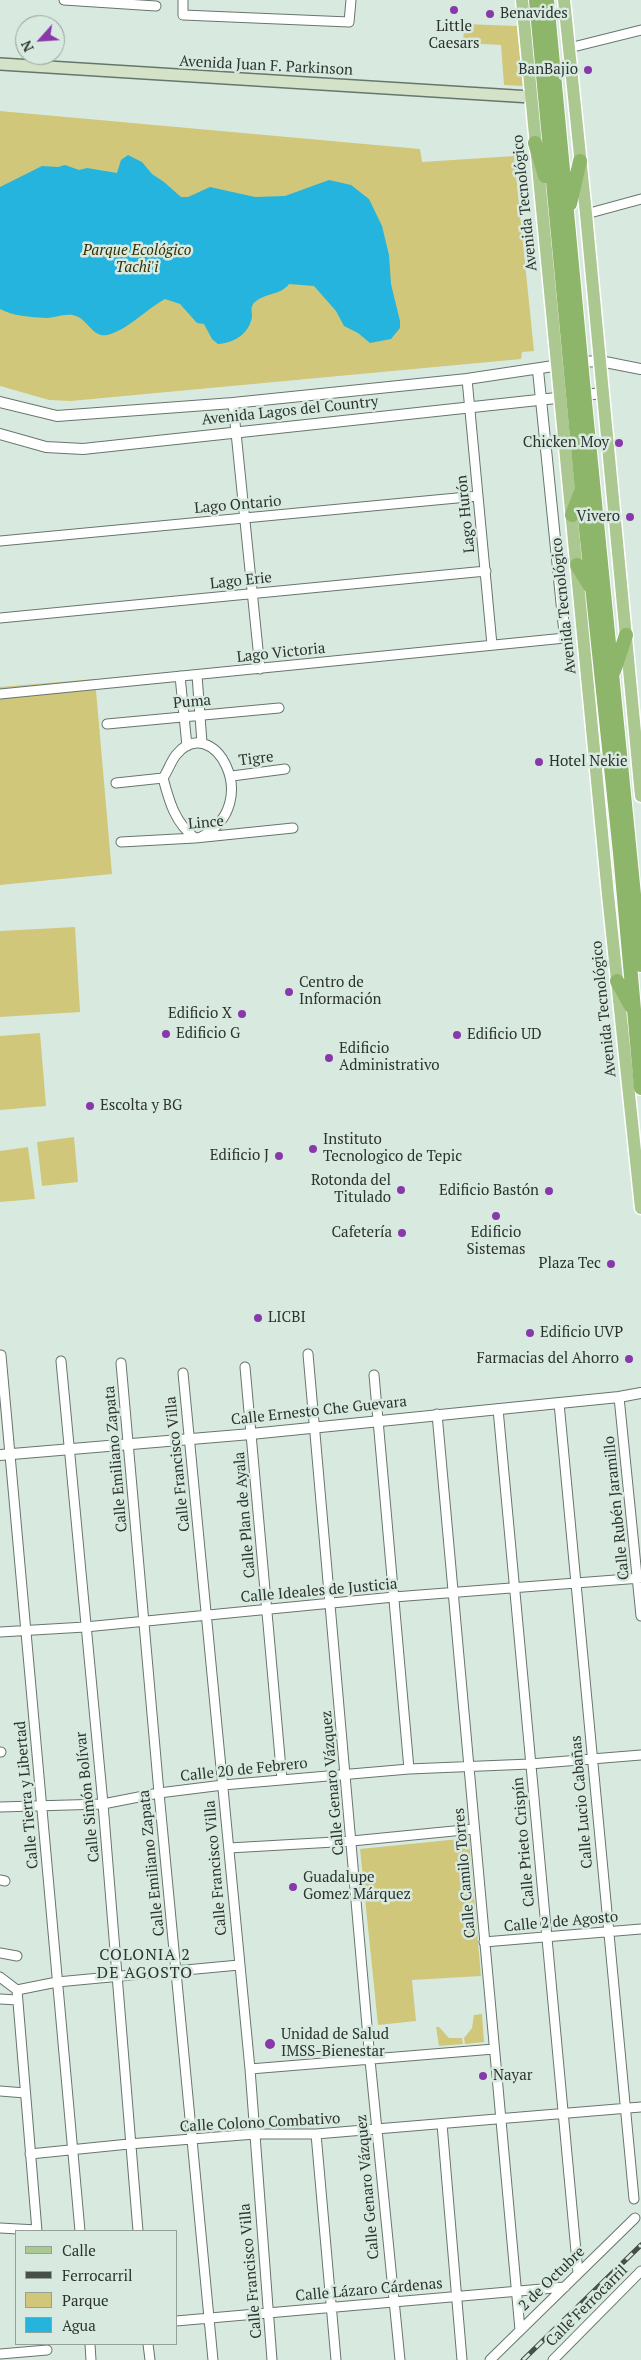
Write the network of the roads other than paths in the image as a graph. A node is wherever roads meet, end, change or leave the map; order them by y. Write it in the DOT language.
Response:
graph roads {
  1 [pos="65,0"];
  2 [pos="183,0"];
  3 [pos="351,0"];
  4 [pos="522,0"];
  5 [pos="536,0"];
  6 [pos="547,0"];
  7 [pos="564,0"];
  8 [pos="133,2"];
  9 [pos="156,6"];
  10 [pos="641,30"];
  11 [pos="569,48"];
  12 [pos="0,64"];
  13 [pos="531,97"];
  14 [pos="535,143"];
  15 [pos="580,161"];
  16 [pos="641,199"];
  17 [pos="553,201"];
  18 [pos="586,214"];
  19 [pos="567,220"];
  20 [pos="600,361"];
  21 [pos="569,365"];
  22 [pos="641,369"];
  23 [pos="538,370"];
  24 [pos="467,379"];
  25 [pos="603,393"];
  26 [pos="572,396"];
  27 [pos="540,400"];
  28 [pos="0,402"];
  29 [pos="233,403"];
  30 [pos="470,407"];
  31 [pos="236,432"];
  32 [pos="0,434"];
  33 [pos="582,491"];
  34 [pos="478,496"];
  35 [pos="572,515"];
  36 [pos="244,518"];
  37 [pos="0,541"];
  38 [pos="577,565"];
  39 [pos="486,571"];
  40 [pos="592,589"];
  41 [pos="252,594"];
  42 [pos="0,618"];
  43 [pos="626,635"];
  44 [pos="565,638"];
  45 [pos="492,645"];
  46 [pos="260,668"];
  47 [pos="197,675"];
  48 [pos="180,676"];
  49 [pos="612,676"];
  50 [pos="0,694"];
  51 [pos="279,708"];
  52 [pos="200,715"];
  53 [pos="184,717"];
  54 [pos="108,724"];
  55 [pos="202,743"];
  56 [pos="187,746"];
  57 [pos="285,769"];
  58 [pos="232,776"];
  59 [pos="163,778"];
  60 [pos="116,783"];
  61 [pos="641,796"];
  62 [pos="293,828"];
  63 [pos="194,836"];
  64 [pos="121,842"];
  65 [pos="641,964"];
  66 [pos="617,980"];
  67 [pos="634,1012"];
  68 [pos="641,1088"];
  69 [pos="641,1208"];
  70 [pos="308,1354"];
  71 [pos="1,1355"];
  72 [pos="61,1361"];
  73 [pos="122,1363"];
  74 [pos="245,1367"];
  75 [pos="183,1373"];
  76 [pos="374,1375"];
  77 [pos="641,1393"];
  78 [pos="619,1397"];
  79 [pos="559,1403"];
  80 [pos="498,1409"];
  81 [pos="437,1414"];
  82 [pos="379,1422"];
  83 [pos="315,1428"];
  84 [pos="251,1434"];
  85 [pos="190,1439"];
  86 [pos="128,1444"];
  87 [pos="68,1448"];
  88 [pos="4,1454"];
  89 [pos="639,1578"];
  90 [pos="576,1582"];
  91 [pos="516,1588"];
  92 [pos="455,1594"];
  93 [pos="394,1598"];
  94 [pos="332,1604"];
  95 [pos="268,1610"];
  96 [pos="206,1616"];
  97 [pos="641,1616"];
  98 [pos="145,1621"];
  99 [pos="85,1627"];
  100 [pos="0,1632"];
  101 [pos="26,1632"];
  102 [pos="641,1755"];
  103 [pos="592,1759"];
  104 [pos="530,1764"];
  105 [pos="470,1766"];
  106 [pos="409,1768"];
  107 [pos="346,1774"];
  108 [pos="282,1780"];
  109 [pos="223,1785"];
  110 [pos="159,1792"];
  111 [pos="104,1804"];
  112 [pos="0,1807"];
  113 [pos="42,1808"];
  114 [pos="474,1829"];
  115 [pos="352,1841"];
  116 [pos="230,1848"];
  117 [pos="641,1929"];
  118 [pos="608,1931"];
  119 [pos="547,1938"];
  120 [pos="484,1942"];
  121 [pos="0,1953"];
  122 [pos="17,1956"];
  123 [pos="238,1964"];
  124 [pos="176,1970"];
  125 [pos="118,1976"];
  126 [pos="0,1977"];
  127 [pos="58,1982"];
  128 [pos="17,1990"];
  129 [pos="0,1999"];
  130 [pos="17,2000"];
  131 [pos="494,2048"];
  132 [pos="370,2060"];
  133 [pos="250,2069"];
  134 [pos="0,2091"];
  135 [pos="25,2093"];
  136 [pos="641,2106"];
  137 [pos="625,2108"];
  138 [pos="564,2113"];
  139 [pos="500,2119"];
  140 [pos="442,2124"];
  141 [pos="377,2129"];
  142 [pos="254,2134"];
  143 [pos="316,2134"];
  144 [pos="192,2140"];
  145 [pos="130,2144"];
  146 [pos="72,2150"];
  147 [pos="30,2154"];
  148 [pos="634,2199"];
  149 [pos="635,2218"];
  150 [pos="0,2228"];
  151 [pos="25,2230"];
  152 [pos="37,2230"];
  153 [pos="80,2230"];
  154 [pos="138,2230"];
  155 [pos="641,2271"];
  156 [pos="578,2273"];
  157 [pos="565,2287"];
  158 [pos="516,2291"];
  159 [pos="456,2296"];
  160 [pos="392,2302"];
  161 [pos="331,2307"];
  162 [pos="268,2313"];
  163 [pos="209,2318"];
  164 [pos="178,2321"];
  165 [pos="520,2330"];
  166 [pos="90,2345"];
  167 [pos="148,2345"];
  168 [pos="47,2347"];
  169 [pos="0,2354"];
  170 [pos="48,2360"];
  171 [pos="92,2360"];
  172 [pos="150,2360"];
  173 [pos="213,2360"];
  174 [pos="272,2360"];
  175 [pos="336,2360"];
  176 [pos="400,2360"];
  177 [pos="462,2360"];
  178 [pos="490,2360"];
  179 [pos="553,2360"];
  1 -- 8 [label="street"];
  2 -- 3 [label="street"];
  4 -- 13 [label="main road, Avenida Tecnológico"];
  5 -- 17 [label="highway, Avenida Tecnológico"];
  6 -- 19 [label="highway, Avenida Tecnológico"];
  7 -- 11 [label="main road"];
  8 -- 9 [label="street"];
  10 -- 11 [label="street"];
  11 -- 15 [label="main road"];
  12 -- 13 [label="main road, Avenida Juan F. Parkinson"];
  13 -- 14 [label="main road, Avenida Tecnológico"];
  14 -- 17 [label="highway"];
  14 -- 21 [label="main road, Avenida Tecnológico"];
  15 -- 18 [label="main road"];
  15 -- 19 [label="highway"];
  16 -- 18 [label="street"];
  17 -- 21 [label="highway, Avenida Tecnológico"];
  18 -- 20 [label="main road"];
  19 -- 21 [label="highway, Avenida Tecnológico"];
  20 -- 21 [label="street, Avenida Lagos del Country"];
  20 -- 22 [label="street, Avenida Lagos del Country"];
  20 -- 25 [label="main road"];
  21 -- 23 [label="street, Avenida Lagos del Country"];
  21 -- 26 [label="highway, Avenida Tecnológico"];
  21 -- 26 [label="main road, Avenida Tecnológico"];
  23 -- 24 [label="street, Avenida Lagos del Country"];
  23 -- 27 [label="street, Avenida Tecnológico"];
  24 -- 29 [label="street, Avenida Lagos del Country"];
  24 -- 30 [label="street, Lago Hurón"];
  25 -- 26 [label="street, Avenida Lagos del Country"];
  25 -- 43 [label="main road"];
  26 -- 27 [label="street, Avenida Lagos del Country"];
  26 -- 33 [label="highway, Avenida Tecnológico"];
  26 -- 35 [label="main road, Avenida Tecnológico"];
  26 -- 49 [label="highway, Avenida Tecnológico"];
  27 -- 30 [label="street, Avenida Lagos del Country"];
  27 -- 44 [label="street, Avenida Tecnológico"];
  28 -- 29 [label="street, Avenida Lagos del Country"];
  29 -- 31 [label="street"];
  30 -- 31 [label="street, Avenida Lagos del Country"];
  30 -- 34 [label="street, Lago Hurón"];
  31 -- 32 [label="street, Avenida Lagos del Country"];
  31 -- 36 [label="street"];
  33 -- 35 [label="highway"];
  33 -- 40 [label="highway, Avenida Tecnológico"];
  34 -- 36 [label="street, Lago Ontario"];
  34 -- 39 [label="street, Lago Hurón"];
  35 -- 38 [label="main road, Avenida Tecnológico"];
  36 -- 37 [label="street, Lago Ontario"];
  36 -- 41 [label="street"];
  38 -- 40 [label="highway"];
  38 -- 66 [label="main road, Avenida Tecnológico"];
  39 -- 41 [label="street, Lago Erie"];
  39 -- 45 [label="street, Lago Hurón"];
  40 -- 67 [label="highway, Avenida Tecnológico"];
  41 -- 42 [label="street, Lago Erie"];
  41 -- 46 [label="street"];
  43 -- 49 [label="highway"];
  43 -- 61 [label="main road"];
  44 -- 45 [label="street, Lago Victoria"];
  45 -- 46 [label="street, Lago Victoria"];
  46 -- 47 [label="street, Lago Victoria"];
  47 -- 48 [label="street, Lago Victoria"];
  47 -- 52 [label="street"];
  48 -- 50 [label="street, Lago Victoria"];
  48 -- 53 [label="street"];
  49 -- 65 [label="highway, Avenida Tecnológico"];
  51 -- 52 [label="street, Puma"];
  52 -- 53 [label="street, Puma"];
  52 -- 55 [label="street"];
  53 -- 54 [label="street, Puma"];
  53 -- 56 [label="street"];
  55 -- 56 [label="street"];
  55 -- 58 [label="street"];
  56 -- 59 [label="street"];
  57 -- 58 [label="street, Tigre"];
  58 -- 63 [label="street"];
  59 -- 60 [label="street"];
  59 -- 63 [label="street"];
  62 -- 63 [label="street, Lince"];
  63 -- 64 [label="street, Lince"];
  66 -- 67 [label="highway"];
  66 -- 69 [label="main road, Avenida Tecnológico"];
  67 -- 68 [label="highway, Avenida Tecnológico"];
  70 -- 83 [label="street, Calle Genaro Vázquez"];
  71 -- 88 [label="street, Calle Tierra y Libertad"];
  72 -- 87 [label="street, Calle Simón Bolívar"];
  73 -- 86 [label="street, Calle Emiliano Zapata"];
  74 -- 84 [label="street, Calle Plan de Ayala"];
  75 -- 85 [label="street, Calle Francisco Villa"];
  76 -- 82 [label="street"];
  77 -- 78 [label="street, Calle Ernesto Che Guevara"];
  78 -- 79 [label="street, Calle Ernesto Che Guevara"];
  78 -- 89 [label="street, Calle Rubén Jaramillo"];
  79 -- 80 [label="street, Calle Ernesto Che Guevara"];
  79 -- 90 [label="street, Calle Lucio Cabañas"];
  80 -- 81 [label="street, Calle Ernesto Che Guevara"];
  80 -- 91 [label="street, Calle Prieto Crispín"];
  81 -- 82 [label="street, Calle Ernesto Che Guevara"];
  81 -- 92 [label="street, Calle Camilo Torres"];
  82 -- 83 [label="street, Calle Ernesto Che Guevara"];
  82 -- 93 [label="street"];
  83 -- 84 [label="street, Calle Ernesto Che Guevara"];
  83 -- 94 [label="street, Calle Genaro Vázquez"];
  84 -- 85 [label="street, Calle Ernesto Che Guevara"];
  84 -- 95 [label="street, Calle Plan de Ayala"];
  85 -- 86 [label="street, Calle Ernesto Che Guevara"];
  85 -- 96 [label="street, Calle Francisco Villa"];
  86 -- 87 [label="street, Calle Ernesto Che Guevara"];
  86 -- 98 [label="street, Calle Emiliano Zapata"];
  87 -- 88 [label="street, Calle Ernesto Che Guevara"];
  87 -- 99 [label="street, Calle Simón Bolívar"];
  88 -- 101 [label="street, Calle Tierra y Libertad"];
  89 -- 90 [label="street, Calle Ideales de Justicia"];
  89 -- 97 [label="street, Calle Rubén Jaramillo"];
  90 -- 91 [label="street, Calle Ideales de Justicia"];
  90 -- 103 [label="street, Calle Lucio Cabañas"];
  91 -- 92 [label="street, Calle Ideales de Justicia"];
  91 -- 104 [label="street, Calle Prieto Crispín"];
  92 -- 93 [label="street, Calle Ideales de Justicia"];
  92 -- 105 [label="street, Calle Camilo Torres"];
  93 -- 94 [label="street, Calle Ideales de Justicia"];
  93 -- 106 [label="street"];
  94 -- 95 [label="street, Calle Ideales de Justicia"];
  94 -- 107 [label="street, Calle Genaro Vázquez"];
  95 -- 96 [label="street, Calle Ideales de Justicia"];
  95 -- 108 [label="street, Calle Plan de Ayala"];
  96 -- 98 [label="street, Calle Ideales de Justicia"];
  96 -- 109 [label="street, Calle Francisco Villa"];
  98 -- 99 [label="street, Calle Ideales de Justicia"];
  98 -- 110 [label="street, Calle Emiliano Zapata"];
  99 -- 101 [label="street, Calle Ideales de Justicia"];
  99 -- 111 [label="street, Calle Simón Bolívar"];
  100 -- 101 [label="street, Calle Ideales de Justicia"];
  101 -- 113 [label="street, Calle Tierra y Libertad"];
  102 -- 103 [label="street, Calle 20 de Febrero"];
  103 -- 104 [label="street, Calle 20 de Febrero"];
  103 -- 118 [label="street, Calle Lucio Cabañas"];
  104 -- 105 [label="street, Calle 20 de Febrero"];
  104 -- 119 [label="street, Calle Prieto Crispín"];
  105 -- 106 [label="street, Calle 20 de Febrero"];
  105 -- 114 [label="street, Calle Camilo Torres"];
  106 -- 107 [label="street, Calle 20 de Febrero"];
  107 -- 108 [label="street, Calle 20 de Febrero"];
  107 -- 115 [label="street, Calle Genaro Vázquez"];
  108 -- 109 [label="street, Calle 20 de Febrero"];
  109 -- 110 [label="street, Calle 20 de Febrero"];
  109 -- 116 [label="street, Calle Francisco Villa"];
  110 -- 111 [label="street, Calle 20 de Febrero"];
  110 -- 124 [label="street, Calle Emiliano Zapata"];
  111 -- 113 [label="street, Calle 20 de Febrero"];
  111 -- 125 [label="street, Calle Simón Bolívar"];
  112 -- 113 [label="street, Calle 20 de Febrero"];
  113 -- 127 [label="street, Calle Tierra y Libertad"];
  114 -- 115 [label="street"];
  114 -- 120 [label="street, Calle Camilo Torres"];
  115 -- 116 [label="street"];
  115 -- 132 [label="street, Calle Genaro Vázquez"];
  116 -- 123 [label="street, Calle Francisco Villa"];
  117 -- 118 [label="street, Calle 2 de Agosto"];
  118 -- 119 [label="street, Calle 2 de Agosto"];
  118 -- 137 [label="street, Calle Lucio Cabañas"];
  119 -- 120 [label="street, Calle 2 de Agosto"];
  119 -- 138 [label="street, Calle Prieto Crispín"];
  120 -- 131 [label="street, Calle Camilo Torres"];
  121 -- 122 [label="street"];
  123 -- 124 [label="street"];
  123 -- 133 [label="street, Calle Francisco Villa"];
  124 -- 125 [label="street"];
  124 -- 144 [label="street, Calle Emiliano Zapata"];
  125 -- 127 [label="street"];
  125 -- 145 [label="street, Calle Simón Bolívar"];
  126 -- 128 [label="street"];
  127 -- 128 [label="street"];
  127 -- 146 [label="street, Calle Tierra y Libertad"];
  128 -- 130 [label="street"];
  129 -- 130 [label="street"];
  130 -- 135 [label="street"];
  131 -- 132 [label="street"];
  131 -- 139 [label="street, Calle Camilo Torres"];
  132 -- 133 [label="street"];
  132 -- 141 [label="street, Calle Genaro Vázquez"];
  133 -- 142 [label="street, Calle Francisco Villa"];
  134 -- 135 [label="street"];
  135 -- 147 [label="street"];
  136 -- 137 [label="street, Calle Colono Combativo"];
  137 -- 138 [label="street, Calle Colono Combativo"];
  137 -- 148 [label="street, Calle Lucio Cabañas"];
  138 -- 139 [label="street, Calle Colono Combativo"];
  138 -- 156 [label="street, Calle Prieto Crispín"];
  139 -- 140 [label="street, Calle Colono Combativo"];
  139 -- 158 [label="street, Calle Camilo Torres"];
  140 -- 141 [label="street, Calle Colono Combativo"];
  140 -- 159 [label="street"];
  141 -- 143 [label="street, Calle Colono Combativo"];
  141 -- 160 [label="street, Calle Genaro Vázquez"];
  142 -- 143 [label="street, Calle Colono Combativo"];
  142 -- 144 [label="street, Calle Colono Combativo"];
  142 -- 162 [label="street, Calle Francisco Villa"];
  143 -- 161 [label="street"];
  144 -- 145 [label="street, Calle Colono Combativo"];
  144 -- 163 [label="street, Calle Emiliano Zapata"];
  145 -- 146 [label="street, Calle Colono Combativo"];
  145 -- 154 [label="street, Calle Simón Bolívar"];
  146 -- 147 [label="street, Calle Colono Combativo"];
  146 -- 153 [label="street, Calle Tierra y Libertad"];
  147 -- 152 [label="street"];
  149 -- 156 [label="street, 2 de Octubre"];
  150 -- 151 [label="street"];
  155 -- 179 [label="street, Calle Ferrocarril"];
  156 -- 157 [label="street, 2 de Octubre"];
  157 -- 158 [label="street, Calle Lázaro Cárdenas"];
  157 -- 165 [label="street, 2 de Octubre"];
  158 -- 159 [label="street, Calle Lázaro Cárdenas"];
  158 -- 165 [label="street, Calle Camilo Torres"];
  159 -- 160 [label="street, Calle Lázaro Cárdenas"];
  159 -- 177 [label="street"];
  160 -- 161 [label="street, Calle Lázaro Cárdenas"];
  160 -- 176 [label="street, Calle Genaro Vázquez"];
  161 -- 162 [label="street, Calle Lázaro Cárdenas"];
  161 -- 175 [label="street"];
  162 -- 163 [label="street, Calle Lázaro Cárdenas"];
  162 -- 174 [label="street, Calle Francisco Villa"];
  163 -- 164 [label="street, Calle Lázaro Cárdenas"];
  163 -- 173 [label="street, Calle Emiliano Zapata"];
  165 -- 178 [label="street, 2 de Octubre"];
  166 -- 171 [label="street"];
  167 -- 172 [label="street"];
  168 -- 169 [label="street"];
  168 -- 170 [label="street"];
}
